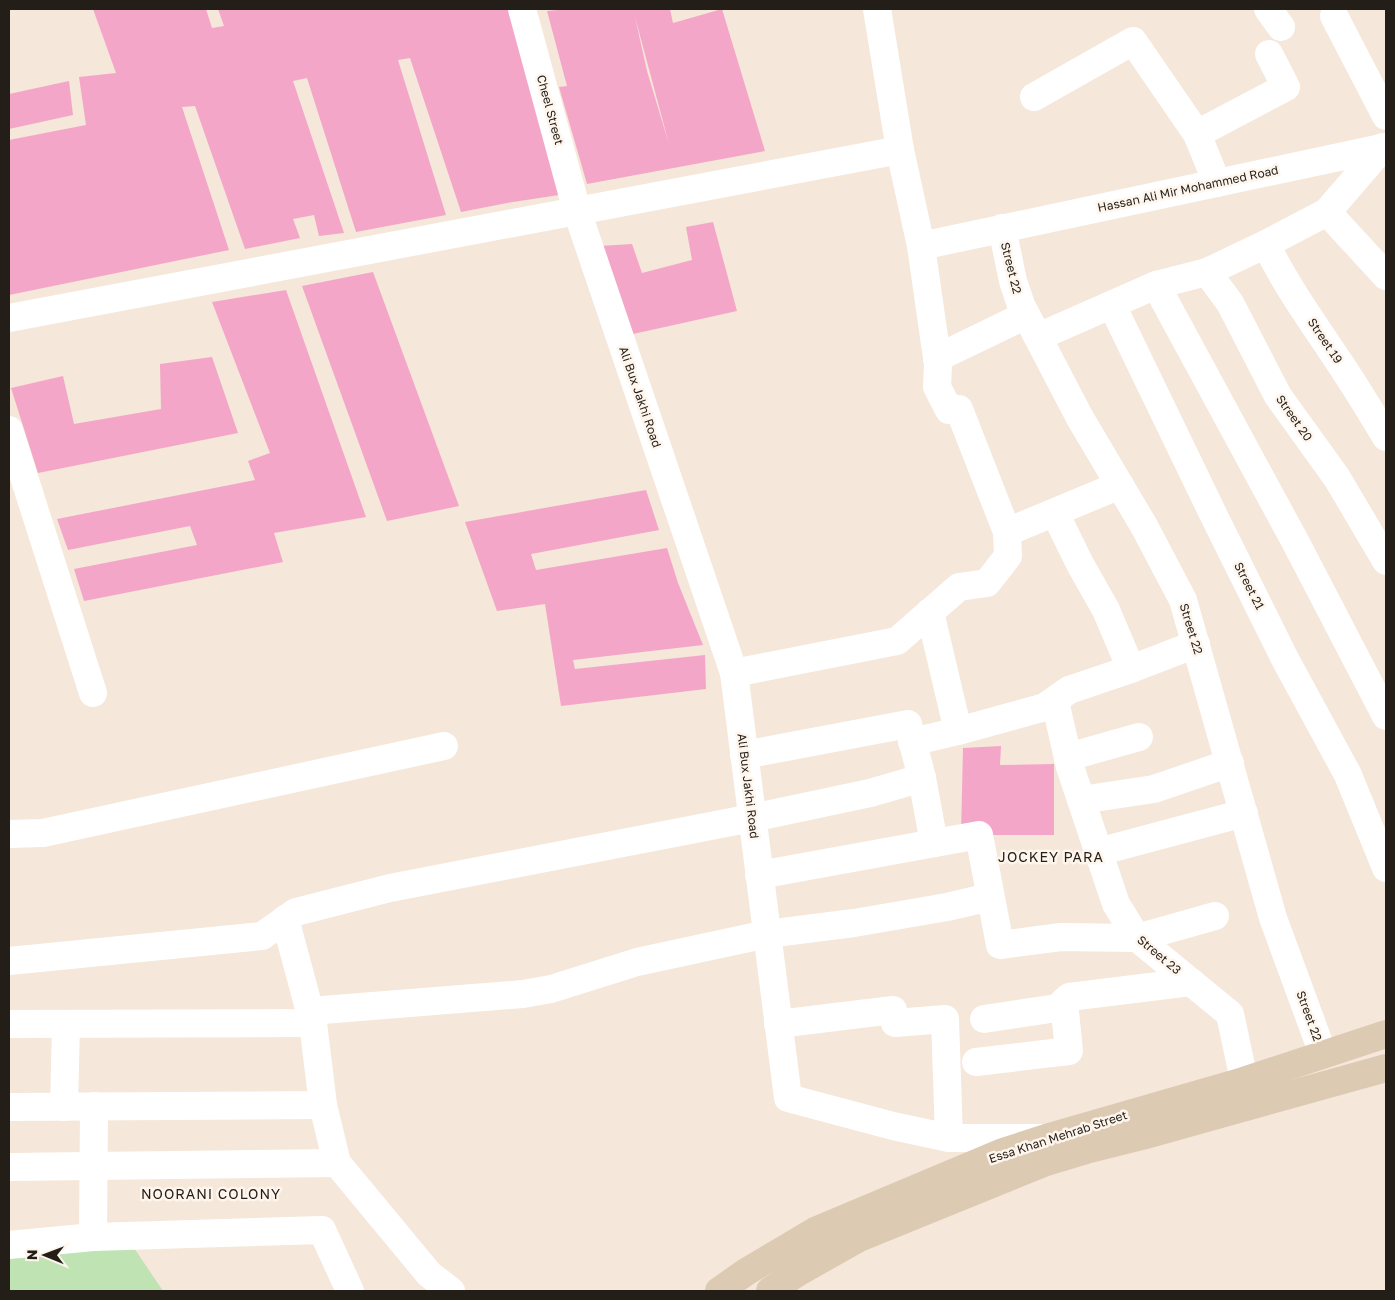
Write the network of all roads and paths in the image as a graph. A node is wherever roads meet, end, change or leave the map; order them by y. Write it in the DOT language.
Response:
graph roads {
  1 [pos="522,9"];
  2 [pos="877,9"];
  3 [pos="1334,16"];
  4 [pos="1269,54"];
  5 [pos="1034,97"];
  6 [pos="1386,116"];
  7 [pos="1197,134"];
  8 [pos="1385,148"];
  9 [pos="900,150"];
  10 [pos="1217,183"];
  11 [pos="577,211"];
  12 [pos="1327,212"];
  13 [pos="996,230"];
  14 [pos="1266,244"];
  15 [pos="921,246"];
  16 [pos="1207,272"];
  17 [pos="1386,276"];
  18 [pos="1156,285"];
  19 [pos="1112,305"];
  20 [pos="9,318"];
  21 [pos="1032,326"];
  22 [pos="937,358"];
  23 [pos="9,430"];
  24 [pos="1386,437"];
  25 [pos="1120,485"];
  26 [pos="1055,513"];
  27 [pos="1008,532"];
  28 [pos="1386,561"];
  29 [pos="930,612"];
  30 [pos="1196,644"];
  31 [pos="1131,669"];
  32 [pos="734,674"];
  33 [pos="92,693"];
  34 [pos="1055,701"];
  35 [pos="1386,716"];
  36 [pos="958,731"];
  37 [pos="1139,737"];
  38 [pos="912,742"];
  39 [pos="444,746"];
  40 [pos="744,755"];
  41 [pos="1068,757"];
  42 [pos="1230,763"];
  43 [pos="922,778"];
  44 [pos="1081,800"];
  45 [pos="1244,813"];
  46 [pos="752,818"];
  47 [pos="9,834"];
  48 [pos="934,843"];
  49 [pos="1098,852"];
  50 [pos="1386,868"];
  51 [pos="759,875"];
  52 [pos="990,897"];
  53 [pos="1215,916"];
  54 [pos="285,919"];
  55 [pos="767,934"];
  56 [pos="1136,938"];
  57 [pos="9,961"];
  58 [pos="1191,982"];
  59 [pos="1064,1002"];
  60 [pos="311,1017"];
  61 [pos="984,1019"];
  62 [pos="9,1024"];
  63 [pos="778,1024"];
  64 [pos="66,1025"];
  65 [pos="1386,1034"];
  66 [pos="1323,1054"];
  67 [pos="976,1062"];
  68 [pos="1386,1068"];
  69 [pos="1244,1080"];
  70 [pos="323,1105"];
  71 [pos="94,1106"];
  72 [pos="9,1107"];
  73 [pos="64,1107"];
  74 [pos="949,1138"];
  75 [pos="1051,1149"];
  76 [pos="337,1163"];
  77 [pos="94,1166"];
  78 [pos="9,1167"];
  79 [pos="93,1237"];
  80 [pos="9,1245"];
  81 [pos="350,1291"];
  82 [pos="451,1291"];
  83 [pos="719,1291"];
  84 [pos="770,1291"];
  1 -- 11 [label="street, Cheel Street"];
  2 -- 9 [label="street"];
  3 -- 6 [label="street"];
  4 -- 7 [label="street"];
  5 -- 7 [label="street"];
  7 -- 10 [label="street"];
  8 -- 10 [label="street, Hassan Ali Mir Mohammed Road"];
  8 -- 12 [label="street"];
  9 -- 11 [label="street"];
  9 -- 15 [label="street"];
  10 -- 13 [label="street, Hassan Ali Mir Mohammed Road"];
  11 -- 20 [label="street"];
  11 -- 32 [label="street, Ali Bux Jakhi Road"];
  12 -- 14 [label="street"];
  12 -- 17 [label="street"];
  13 -- 15 [label="street, Hassan Ali Mir Mohammed Road"];
  13 -- 21 [label="street, Street 22"];
  14 -- 16 [label="street"];
  14 -- 24 [label="street, Street 19"];
  15 -- 22 [label="street"];
  16 -- 18 [label="street"];
  16 -- 28 [label="street, Street 20"];
  18 -- 19 [label="street"];
  18 -- 35 [label="street"];
  19 -- 21 [label="street"];
  19 -- 50 [label="street, Street 21"];
  21 -- 22 [label="street"];
  21 -- 25 [label="street, Street 22"];
  22 -- 27 [label="street"];
  23 -- 33 [label="street"];
  25 -- 26 [label="street"];
  25 -- 30 [label="street, Street 22"];
  26 -- 27 [label="street"];
  26 -- 31 [label="street"];
  27 -- 29 [label="street"];
  29 -- 32 [label="street"];
  29 -- 36 [label="street"];
  30 -- 31 [label="street"];
  30 -- 42 [label="street, Street 22"];
  31 -- 34 [label="street"];
  32 -- 40 [label="street, Ali Bux Jakhi Road"];
  34 -- 36 [label="street"];
  34 -- 41 [label="street, Street 23"];
  36 -- 38 [label="street"];
  37 -- 41 [label="street"];
  38 -- 40 [label="street"];
  38 -- 43 [label="street"];
  39 -- 47 [label="street"];
  40 -- 46 [label="street, Ali Bux Jakhi Road"];
  41 -- 44 [label="street, Street 23"];
  42 -- 44 [label="street"];
  42 -- 45 [label="street, Street 22"];
  43 -- 46 [label="street"];
  43 -- 48 [label="street"];
  44 -- 49 [label="street, Street 23"];
  45 -- 49 [label="street"];
  45 -- 66 [label="street, Street 22"];
  46 -- 51 [label="street, Ali Bux Jakhi Road"];
  46 -- 54 [label="street"];
  48 -- 51 [label="street"];
  48 -- 52 [label="street"];
  49 -- 56 [label="street, Street 23"];
  51 -- 55 [label="street, Ali Bux Jakhi Road"];
  52 -- 55 [label="street"];
  52 -- 56 [label="street"];
  53 -- 56 [label="street"];
  54 -- 57 [label="street"];
  54 -- 60 [label="street"];
  55 -- 60 [label="street"];
  55 -- 63 [label="street, Ali Bux Jakhi Road"];
  56 -- 58 [label="street, Street 23"];
  58 -- 59 [label="street"];
  58 -- 69 [label="street, Street 23"];
  59 -- 61 [label="street"];
  59 -- 67 [label="street"];
  60 -- 64 [label="street"];
  60 -- 70 [label="street"];
  62 -- 64 [label="street"];
  63 -- 74 [label="street, Ali Bux Jakhi Road"];
  63 -- 74 [label="street"];
  64 -- 73 [label="street"];
  65 -- 66 [label="main road, Essa Khan Mehrab Street"];
  66 -- 69 [label="main road, Essa Khan Mehrab Street"];
  68 -- 75 [label="main road, Essa Khan Mehrab Street"];
  69 -- 75 [label="main road, Essa Khan Mehrab Street"];
  70 -- 71 [label="street"];
  70 -- 76 [label="street"];
  71 -- 73 [label="street"];
  71 -- 77 [label="street"];
  72 -- 73 [label="street"];
  74 -- 75 [label="street, Ali Bux Jakhi Road"];
  75 -- 83 [label="main road, Essa Khan Mehrab Street"];
  75 -- 84 [label="main road, Essa Khan Mehrab Street"];
  76 -- 77 [label="street"];
  76 -- 82 [label="street"];
  77 -- 78 [label="street"];
  77 -- 79 [label="street"];
  79 -- 80 [label="street"];
  79 -- 81 [label="street"];
}
